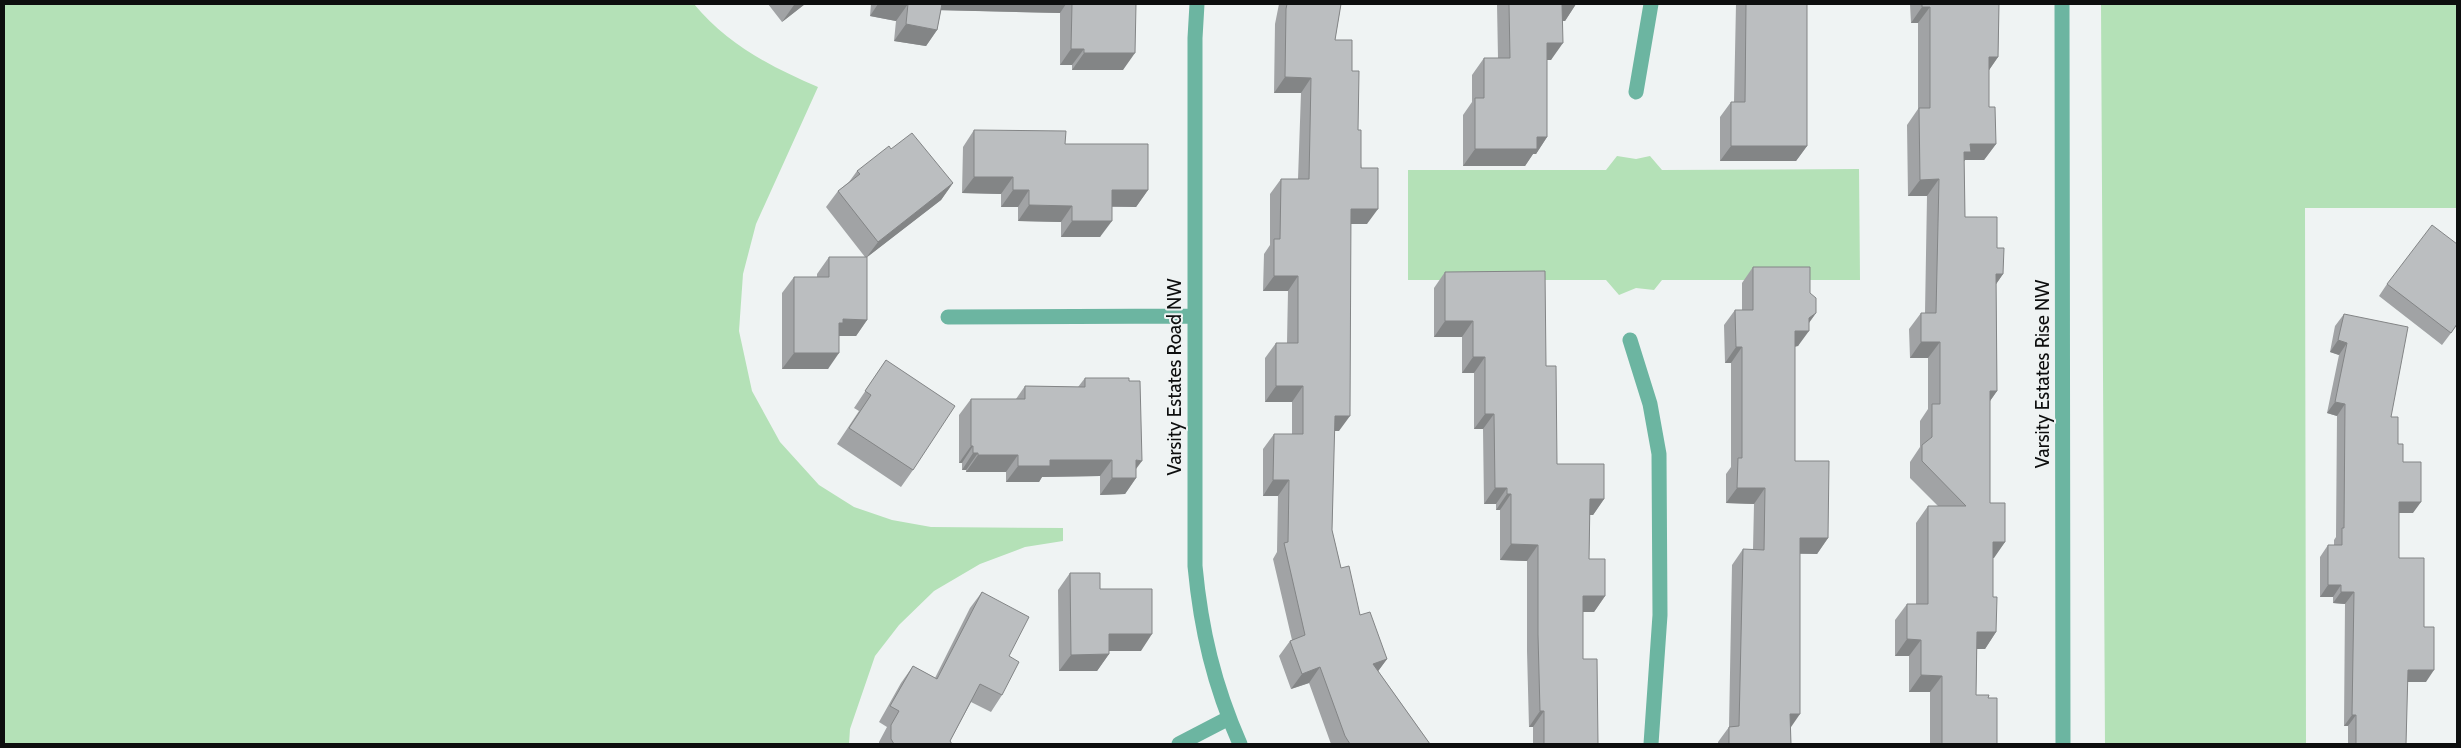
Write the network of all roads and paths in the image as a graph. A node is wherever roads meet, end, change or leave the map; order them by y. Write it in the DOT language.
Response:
graph roads {
  1 [pos="1197,4"];
  2 [pos="1651,4"];
  3 [pos="2062,4"];
  4 [pos="1636,92"];
  5 [pos="1194,316"];
  6 [pos="948,317"];
  7 [pos="1630,340"];
  8 [pos="1229,718"];
  9 [pos="1179,744"];
  10 [pos="1240,744"];
  11 [pos="1651,744"];
  12 [pos="2063,744"];
  1 -- 5 [label="street, Varsity Estates Road NW"];
  2 -- 4 [label="street"];
  3 -- 12 [label="street, Varsity Estates Rise NW"];
  5 -- 6 [label="street"];
  5 -- 8 [label="street, Varsity Estates Road NW"];
  7 -- 11 [label="street"];
  8 -- 9 [label="street"];
  8 -- 10 [label="street, Varsity Estates Road NW"];
}
